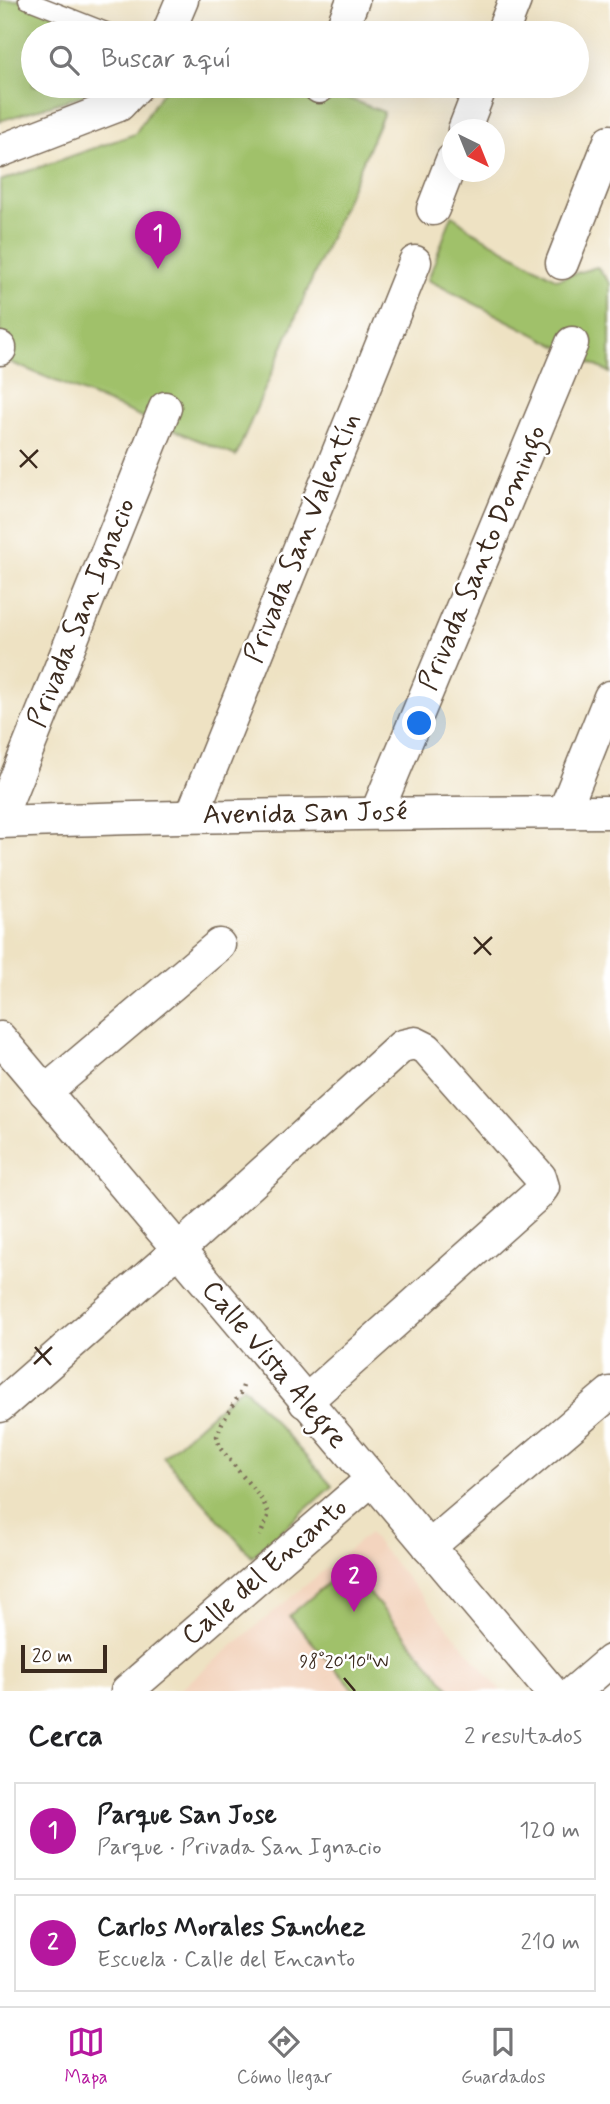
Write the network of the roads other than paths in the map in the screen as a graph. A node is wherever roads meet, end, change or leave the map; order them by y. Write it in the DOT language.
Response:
graph roads {
  1 [pos="27,0"];
  2 [pos="182,0"];
  3 [pos="353,0"];
  4 [pos="515,0"];
  5 [pos="80,21"];
  6 [pos="173,21"];
  7 [pos="345,21"];
  8 [pos="507,21"];
  9 [pos="126,98"];
  10 [pos="476,98"];
  11 [pos="468,119"];
  12 [pos="610,141"];
  13 [pos="0,151"];
  14 [pos="444,182"];
  15 [pos="433,209"];
  16 [pos="415,262"];
  17 [pos="562,263"];
  18 [pos="572,344"];
  19 [pos="165,408"];
  20 [pos="610,697"];
  21 [pos="377,812"];
  22 [pos="565,812"];
  23 [pos="610,812"];
  24 [pos="192,815"];
  25 [pos="0,820"];
  26 [pos="219,945"];
  27 [pos="0,1038"];
  28 [pos="45,1092"];
  29 [pos="177,1251"];
  30 [pos="610,1393"];
  31 [pos="305,1402"];
  32 [pos="0,1406"];
  33 [pos="371,1480"];
  34 [pos="429,1547"];
  35 [pos="610,1661"];
  36 [pos="127,1691"];
  37 [pos="551,1691"];
  38 [pos="575,1691"];
  1 -- 5 [label="lane"];
  2 -- 6 [label="street"];
  3 -- 7 [label="street"];
  4 -- 8 [label="street"];
  9 -- 13 [label="street"];
  10 -- 11 [label="street"];
  12 -- 17 [label="street"];
  14 -- 15 [label="street"];
  16 -- 24 [label="street, Privada San Valentín"];
  18 -- 21 [label="street, Privada Santo Domingo"];
  19 -- 25 [label="street, Privada San Ignacio"];
  20 -- 22 [label="street"];
  21 -- 22 [label="street, Avenida San José"];
  21 -- 24 [label="street, Avenida San José"];
  22 -- 23 [label="street, Avenida San José"];
  24 -- 25 [label="street, Avenida San José"];
  26 -- 28 [label="street"];
  27 -- 28 [label="street, Calle Vista Alegre"];
  28 -- 29 [label="street, Calle Vista Alegre"];
  29 -- 31 [label="street, Calle Vista Alegre"];
  29 -- 31 [label="street"];
  29 -- 32 [label="street"];
  30 -- 34 [label="street"];
  31 -- 33 [label="street, Calle Vista Alegre"];
  33 -- 34 [label="street, Calle Vista Alegre"];
  33 -- 36 [label="street, Calle del Encanto"];
  34 -- 37 [label="street, Calle Vista Alegre"];
  35 -- 38 [label="street"];
}
